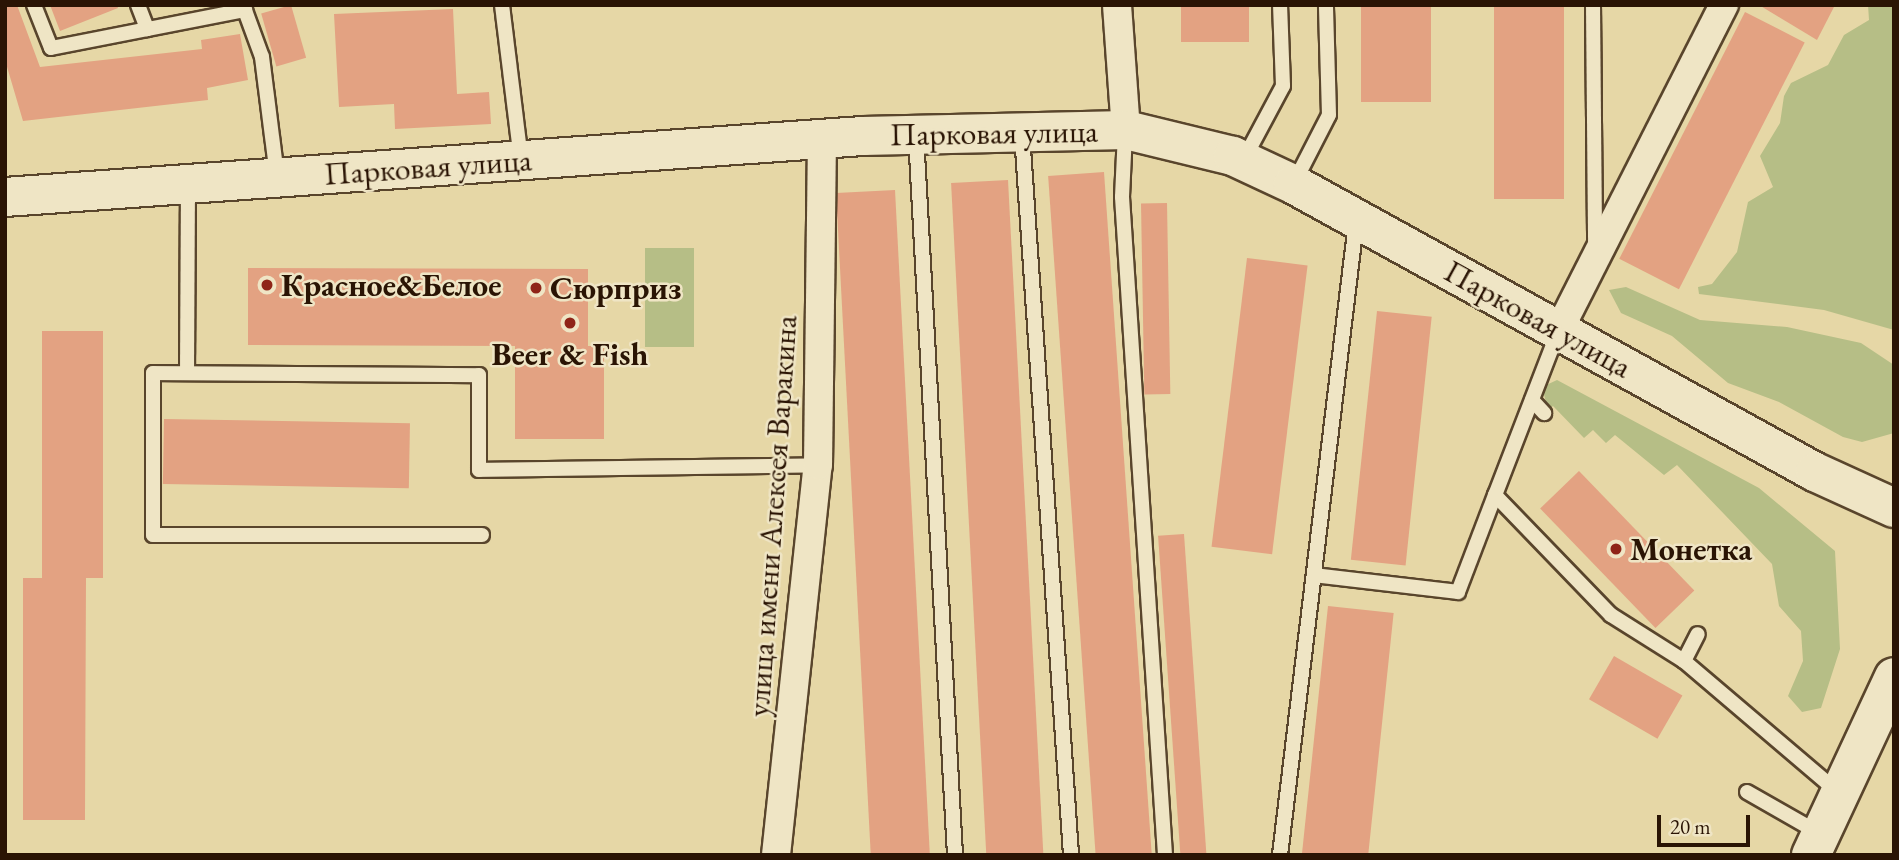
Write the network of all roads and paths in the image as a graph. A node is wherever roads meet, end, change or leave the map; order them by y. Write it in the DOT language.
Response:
graph roads {
  1 [pos="34,5"];
  2 [pos="138,5"];
  3 [pos="502,5"];
  4 [pos="1117,5"];
  5 [pos="1280,5"];
  6 [pos="1326,5"];
  7 [pos="1593,5"];
  8 [pos="1724,5"];
  9 [pos="244,8"];
  10 [pos="147,29"];
  11 [pos="1022,129"];
  12 [pos="1126,130"];
  13 [pos="916,133"];
  14 [pos="822,139"];
  15 [pos="521,160"];
  16 [pos="1243,161"];
  17 [pos="277,178"];
  18 [pos="188,184"];
  19 [pos="1293,184"];
  20 [pos="5,197"];
  21 [pos="1357,218"];
  22 [pos="1595,259"];
  23 [pos="1558,332"];
  24 [pos="187,373"];
  25 [pos="1531,400"];
  26 [pos="1544,413"];
  27 [pos="818,465"];
  28 [pos="1496,495"];
  29 [pos="1894,508"];
  30 [pos="482,535"];
  31 [pos="1314,575"];
  32 [pos="1698,634"];
  33 [pos="1684,662"];
  34 [pos="1894,677"];
  35 [pos="1747,792"];
  36 [pos="1839,793"];
  37 [pos="1816,844"];
  38 [pos="776,855"];
  39 [pos="956,855"];
  40 [pos="1071,855"];
  41 [pos="1165,855"];
  42 [pos="1280,855"];
  1 -- 10 [label="lane"];
  2 -- 10 [label="lane"];
  3 -- 15 [label="lane"];
  4 -- 12 [label="street"];
  5 -- 16 [label="lane"];
  6 -- 19 [label="lane"];
  7 -- 22 [label="lane"];
  8 -- 22 [label="street"];
  9 -- 10 [label="lane"];
  9 -- 17 [label="lane"];
  11 -- 12 [label="street, Парковая улица"];
  11 -- 13 [label="street, Парковая улица"];
  11 -- 40 [label="lane"];
  12 -- 16 [label="street, Парковая улица"];
  12 -- 41 [label="lane"];
  13 -- 14 [label="street, Парковая улица"];
  13 -- 39 [label="lane"];
  14 -- 15 [label="street, Парковая улица"];
  14 -- 27 [label="street, улица имени Алексея Варакина"];
  15 -- 17 [label="street, Парковая улица"];
  16 -- 19 [label="street, Парковая улица"];
  17 -- 18 [label="street, Парковая улица"];
  18 -- 20 [label="street, Парковая улица"];
  18 -- 24 [label="lane"];
  19 -- 21 [label="street, Парковая улица"];
  21 -- 23 [label="street, Парковая улица"];
  21 -- 31 [label="lane"];
  22 -- 23 [label="street"];
  23 -- 25 [label="lane"];
  23 -- 29 [label="street, Парковая улица"];
  24 -- 27 [label="lane"];
  24 -- 30 [label="lane"];
  25 -- 26 [label="lane"];
  25 -- 28 [label="lane"];
  27 -- 38 [label="street, улица имени Алексея Варакина"];
  28 -- 31 [label="lane"];
  28 -- 33 [label="lane"];
  31 -- 42 [label="lane"];
  32 -- 33 [label="lane"];
  33 -- 36 [label="lane"];
  34 -- 36 [label="street"];
  35 -- 37 [label="lane"];
  36 -- 37 [label="street"];
}
